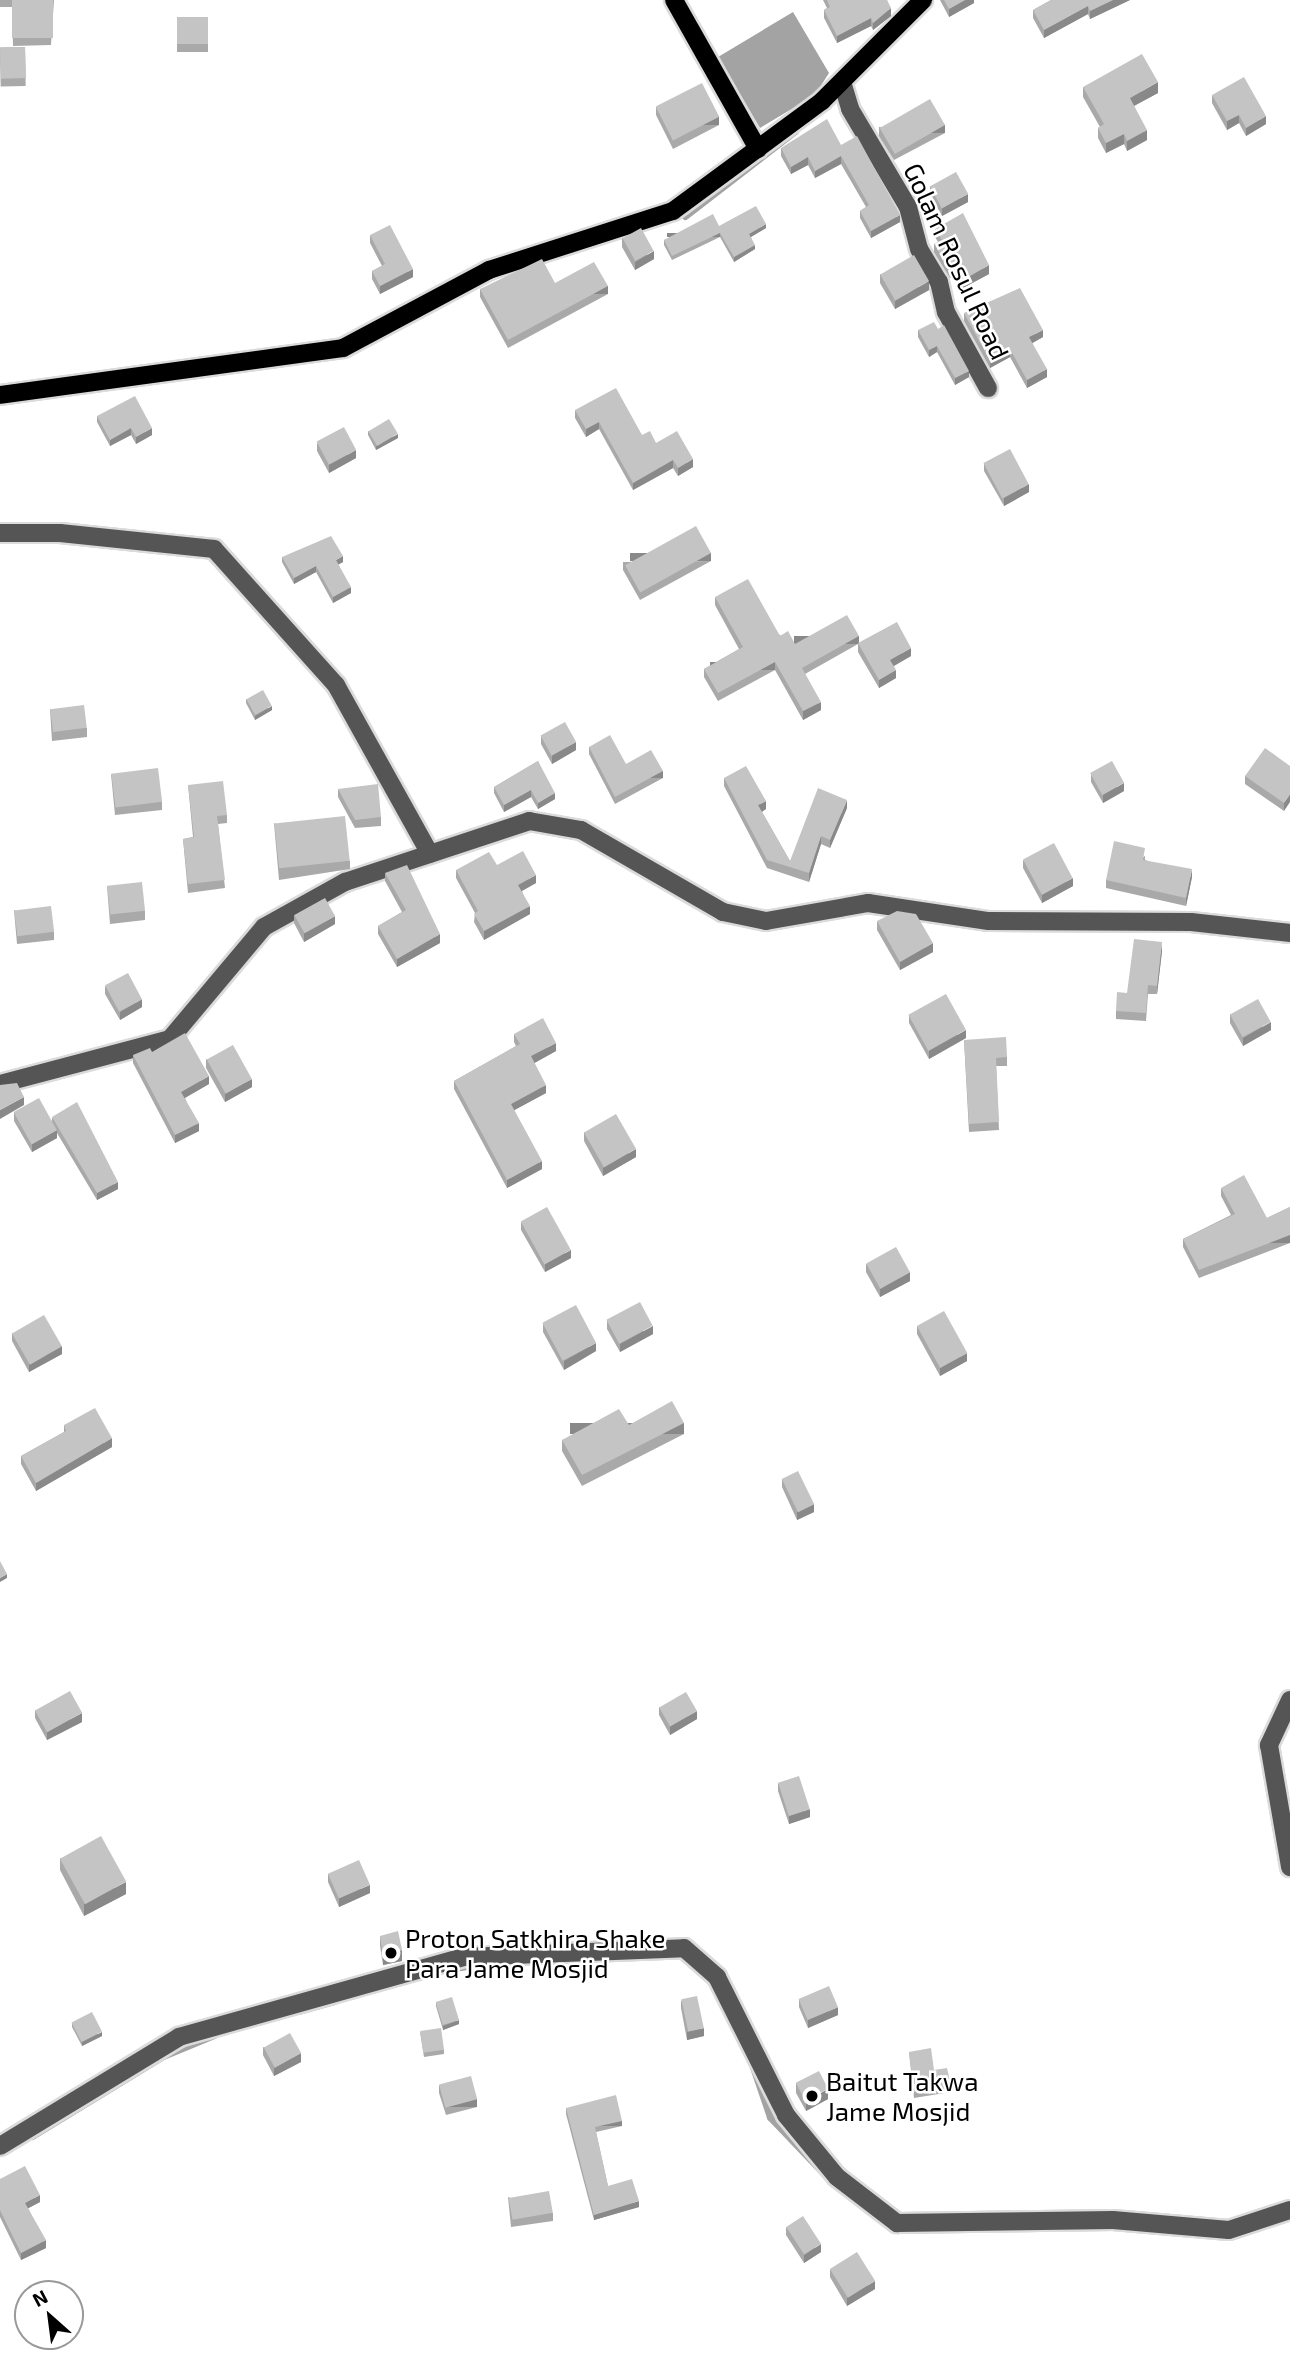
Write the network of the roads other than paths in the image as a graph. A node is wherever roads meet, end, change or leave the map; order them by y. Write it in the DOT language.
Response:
graph roads {
  1 [pos="674,0"];
  2 [pos="923,0"];
  3 [pos="842,82"];
  4 [pos="758,149"];
  5 [pos="988,388"];
  6 [pos="0,395"];
  7 [pos="0,533"];
  8 [pos="429,854"];
  9 [pos="1290,933"];
  10 [pos="0,1084"];
  11 [pos="1290,1700"];
  12 [pos="1290,1867"];
  13 [pos="0,2146"];
  14 [pos="1290,2210"];
  1 -- 4 [label="main road"];
  2 -- 3 [label="main road"];
  3 -- 4 [label="main road"];
  3 -- 5 [label="street, Golam Rosul Road"];
  4 -- 6 [label="main road"];
  7 -- 8 [label="street"];
  8 -- 9 [label="street"];
  8 -- 10 [label="street"];
  11 -- 12 [label="street"];
  13 -- 14 [label="street"];
}
